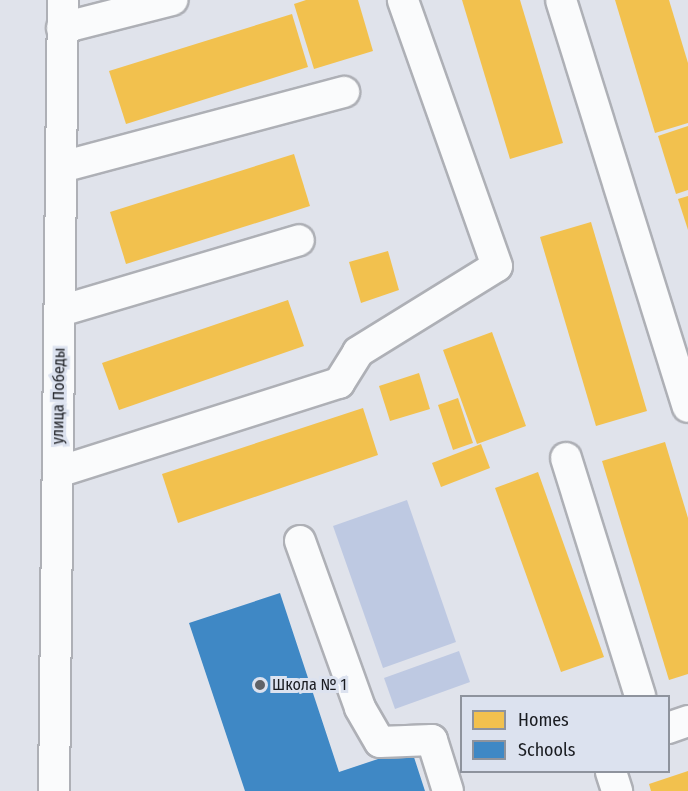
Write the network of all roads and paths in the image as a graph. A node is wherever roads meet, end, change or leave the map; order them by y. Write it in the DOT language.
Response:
graph roads {
  1 [pos="172,0"];
  2 [pos="403,0"];
  3 [pos="561,0"];
  4 [pos="62,14"];
  5 [pos="344,92"];
  6 [pos="62,167"];
  7 [pos="299,240"];
  8 [pos="60,312"];
  9 [pos="688,406"];
  10 [pos="566,458"];
  11 [pos="58,472"];
  12 [pos="300,541"];
  13 [pos="639,695"];
  14 [pos="688,721"];
  15 [pos="670,728"];
  16 [pos="612,773"];
  17 [pos="54,791"];
  18 [pos="448,791"];
  19 [pos="617,791"];
  1 -- 4 [label="street"];
  2 -- 11 [label="street"];
  3 -- 9 [label="street"];
  4 -- 6 [label="street, улица Победы"];
  5 -- 6 [label="street"];
  6 -- 8 [label="street, улица Победы"];
  7 -- 8 [label="street"];
  8 -- 11 [label="street, улица Победы"];
  10 -- 13 [label="street"];
  11 -- 17 [label="street, улица Победы"];
  12 -- 18 [label="street"];
  14 -- 15 [label="street"];
  16 -- 19 [label="street"];
}
